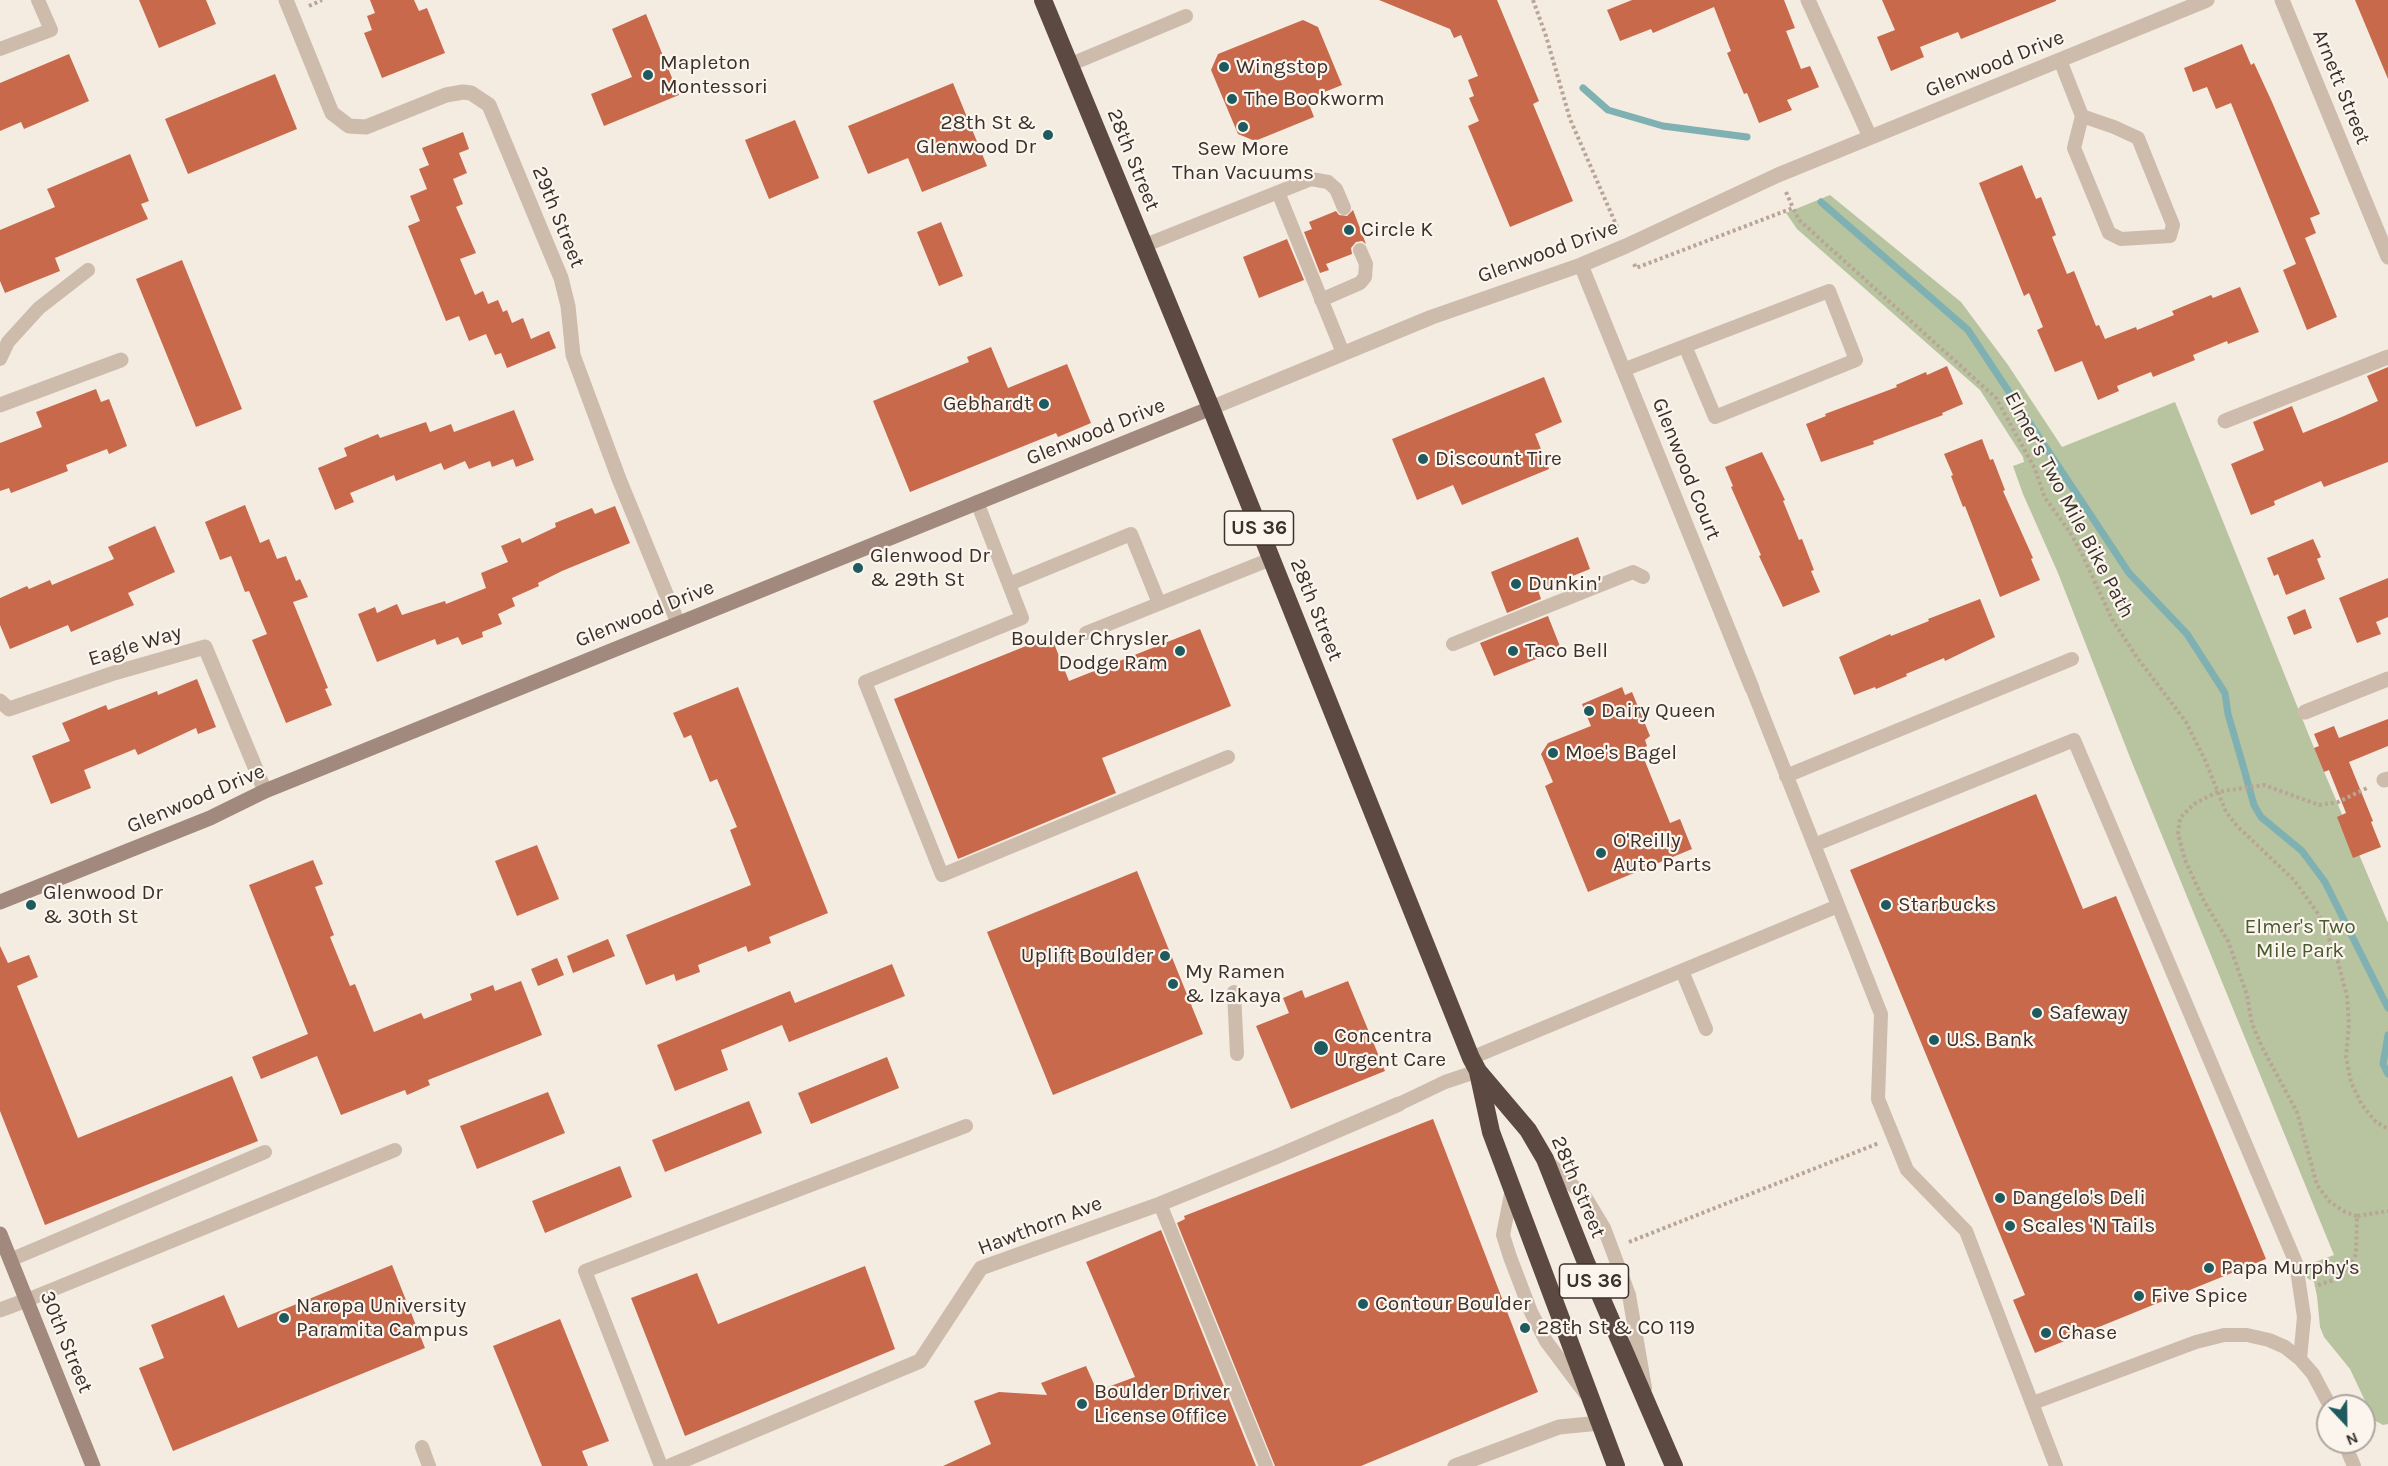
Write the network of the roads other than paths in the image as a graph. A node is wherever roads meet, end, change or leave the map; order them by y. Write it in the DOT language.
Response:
graph roads {
  1 [pos="38,0"];
  2 [pos="286,0"];
  3 [pos="1043,0"];
  4 [pos="1808,0"];
  5 [pos="2207,0"];
  6 [pos="2282,0"];
  7 [pos="1186,16"];
  8 [pos="0,49"];
  9 [pos="2060,60"];
  10 [pos="1070,64"];
  11 [pos="2082,116"];
  12 [pos="1870,137"];
  13 [pos="1278,192"];
  14 [pos="1344,208"];
  15 [pos="1143,246"];
  16 [pos="1360,250"];
  17 [pos="2388,258"];
  18 [pos="1581,265"];
  19 [pos="88,270"];
  20 [pos="1321,300"];
  21 [pos="1685,346"];
  22 [pos="1343,353"];
  23 [pos="2388,357"];
  24 [pos="0,359"];
  25 [pos="121,360"];
  26 [pos="1623,370"];
  27 [pos="0,405"];
  28 [pos="1211,408"];
  29 [pos="2225,421"];
  30 [pos="978,502"];
  31 [pos="1271,559"];
  32 [pos="1643,577"];
  33 [pos="1009,584"];
  34 [pos="1159,603"];
  35 [pos="678,623"];
  36 [pos="1086,633"];
  37 [pos="1453,644"];
  38 [pos="2072,659"];
  39 [pos="2388,679"];
  40 [pos="1752,688"];
  41 [pos="0,701"];
  42 [pos="2305,712"];
  43 [pos="1228,756"];
  44 [pos="1786,776"];
  45 [pos="265,791"];
  46 [pos="1814,845"];
  47 [pos="0,902"];
  48 [pos="1838,906"];
  49 [pos="1682,971"];
  50 [pos="1234,992"];
  51 [pos="1706,1029"];
  52 [pos="1237,1054"];
  53 [pos="1474,1064"];
  54 [pos="1399,1104"];
  55 [pos="966,1126"];
  56 [pos="395,1150"];
  57 [pos="265,1152"];
  58 [pos="1545,1159"];
  59 [pos="1512,1190"];
  60 [pos="1160,1204"];
  61 [pos="0,1234"];
  62 [pos="5,1263"];
  63 [pos="27,1300"];
  64 [pos="0,1310"];
  65 [pos="2300,1359"];
  66 [pos="2324,1394"];
  67 [pos="1647,1402"];
  68 [pos="2032,1403"];
  69 [pos="1593,1404"];
  70 [pos="1600,1423"];
  71 [pos="422,1447"];
  72 [pos="93,1466"];
  73 [pos="429,1466"];
  74 [pos="661,1466"];
  75 [pos="670,1466"];
  76 [pos="1266,1466"];
  77 [pos="1455,1466"];
  78 [pos="1616,1466"];
  79 [pos="1674,1466"];
  80 [pos="2056,1466"];
  1 -- 8 [label="lane"];
  2 -- 35 [label="street, 29th Street"];
  3 -- 10 [label="highway, 28th Street / US 36"];
  4 -- 12 [label="street"];
  5 -- 9 [label="street, Glenwood Drive"];
  6 -- 17 [label="street, Arnett Street"];
  7 -- 10 [label="lane"];
  9 -- 11 [label="lane"];
  9 -- 12 [label="street, Glenwood Drive"];
  10 -- 15 [label="highway, 28th Street / US 36"];
  11 -- 11 [label="lane"];
  12 -- 18 [label="street, Glenwood Drive"];
  13 -- 14 [label="lane"];
  13 -- 15 [label="lane"];
  13 -- 20 [label="lane"];
  15 -- 28 [label="highway, 28th Street / US 36"];
  16 -- 20 [label="lane"];
  18 -- 22 [label="street, Glenwood Drive"];
  18 -- 26 [label="street, Glenwood Court"];
  19 -- 24 [label="lane"];
  20 -- 22 [label="lane"];
  21 -- 21 [label="lane"];
  21 -- 26 [label="lane"];
  22 -- 28 [label="street, Glenwood Drive"];
  23 -- 29 [label="street"];
  25 -- 27 [label="street"];
  26 -- 40 [label="street, Glenwood Court"];
  28 -- 30 [label="street, Glenwood Drive"];
  28 -- 31 [label="highway, 28th Street / US 36"];
  30 -- 33 [label="lane"];
  30 -- 35 [label="street, Glenwood Drive"];
  31 -- 34 [label="lane"];
  31 -- 53 [label="highway, 28th Street / US 36"];
  32 -- 37 [label="lane"];
  33 -- 34 [label="lane"];
  33 -- 43 [label="lane"];
  34 -- 36 [label="lane"];
  35 -- 45 [label="street, Glenwood Drive"];
  38 -- 44 [label="lane"];
  39 -- 42 [label="street"];
  40 -- 44 [label="lane"];
  41 -- 45 [label="street, Eagle Way"];
  44 -- 46 [label="lane"];
  45 -- 47 [label="street, Glenwood Drive"];
  46 -- 48 [label="lane"];
  46 -- 65 [label="lane"];
  48 -- 49 [label="lane"];
  48 -- 68 [label="lane"];
  49 -- 51 [label="lane"];
  49 -- 53 [label="lane"];
  50 -- 52 [label="lane"];
  53 -- 54 [label="lane"];
  53 -- 58 [label="highway, 28th Street / US 36"];
  53 -- 59 [label="highway, 28th Street / US 36"];
  54 -- 60 [label="street, Hawthorn Ave"];
  55 -- 74 [label="lane"];
  56 -- 63 [label="lane"];
  57 -- 62 [label="lane"];
  58 -- 67 [label="highway, 28th Street / US 36"];
  58 -- 67 [label="lane"];
  59 -- 69 [label="highway, 28th Street / US 36"];
  59 -- 69 [label="lane"];
  60 -- 75 [label="street, Hawthorn Ave"];
  60 -- 76 [label="lane"];
  61 -- 62 [label="street, 30th Street"];
  62 -- 63 [label="street, 30th Street"];
  63 -- 64 [label="street"];
  63 -- 72 [label="street, 30th Street"];
  65 -- 66 [label="lane"];
  65 -- 68 [label="lane"];
  67 -- 79 [label="highway, 28th Street / US 36"];
  68 -- 80 [label="lane"];
  69 -- 70 [label="highway, 28th Street / US 36"];
  70 -- 77 [label="street"];
  70 -- 78 [label="highway, 28th Street / US 36"];
  71 -- 73 [label="lane"];
}
